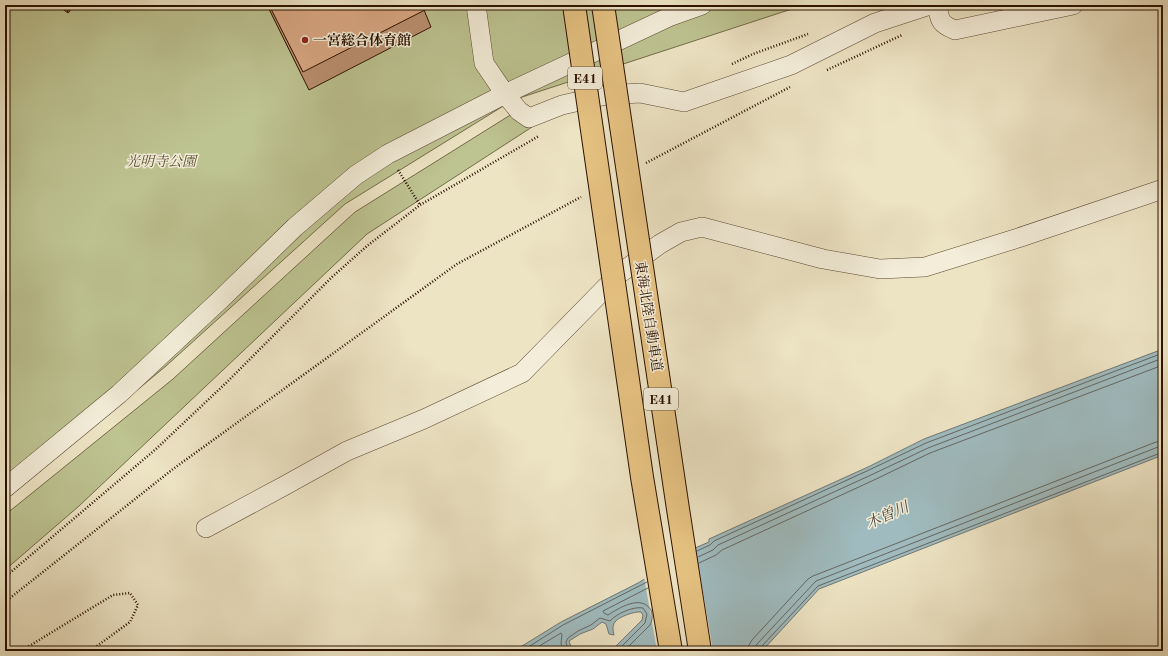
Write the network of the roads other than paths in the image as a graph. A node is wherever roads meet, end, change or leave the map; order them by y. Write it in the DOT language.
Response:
graph roads {
  1 [pos="476,5"];
  2 [pos="574,5"];
  3 [pos="603,5"];
  4 [pos="702,5"];
  5 [pos="930,5"];
  6 [pos="937,5"];
  7 [pos="1073,5"];
  8 [pos="505,94"];
  9 [pos="1163,189"];
  10 [pos="5,488"];
  11 [pos="206,528"];
  12 [pos="671,651"];
  13 [pos="700,651"];
  1 -- 8 [label="lane"];
  2 -- 12 [label="highway, 東海北陸自動車道 / E41, bridge"];
  3 -- 13 [label="highway, 東海北陸自動車道 / E41, bridge"];
  4 -- 8 [label="lane"];
  5 -- 8 [label="lane"];
  6 -- 7 [label="lane"];
  8 -- 10 [label="lane"];
  9 -- 11 [label="lane"];
}
